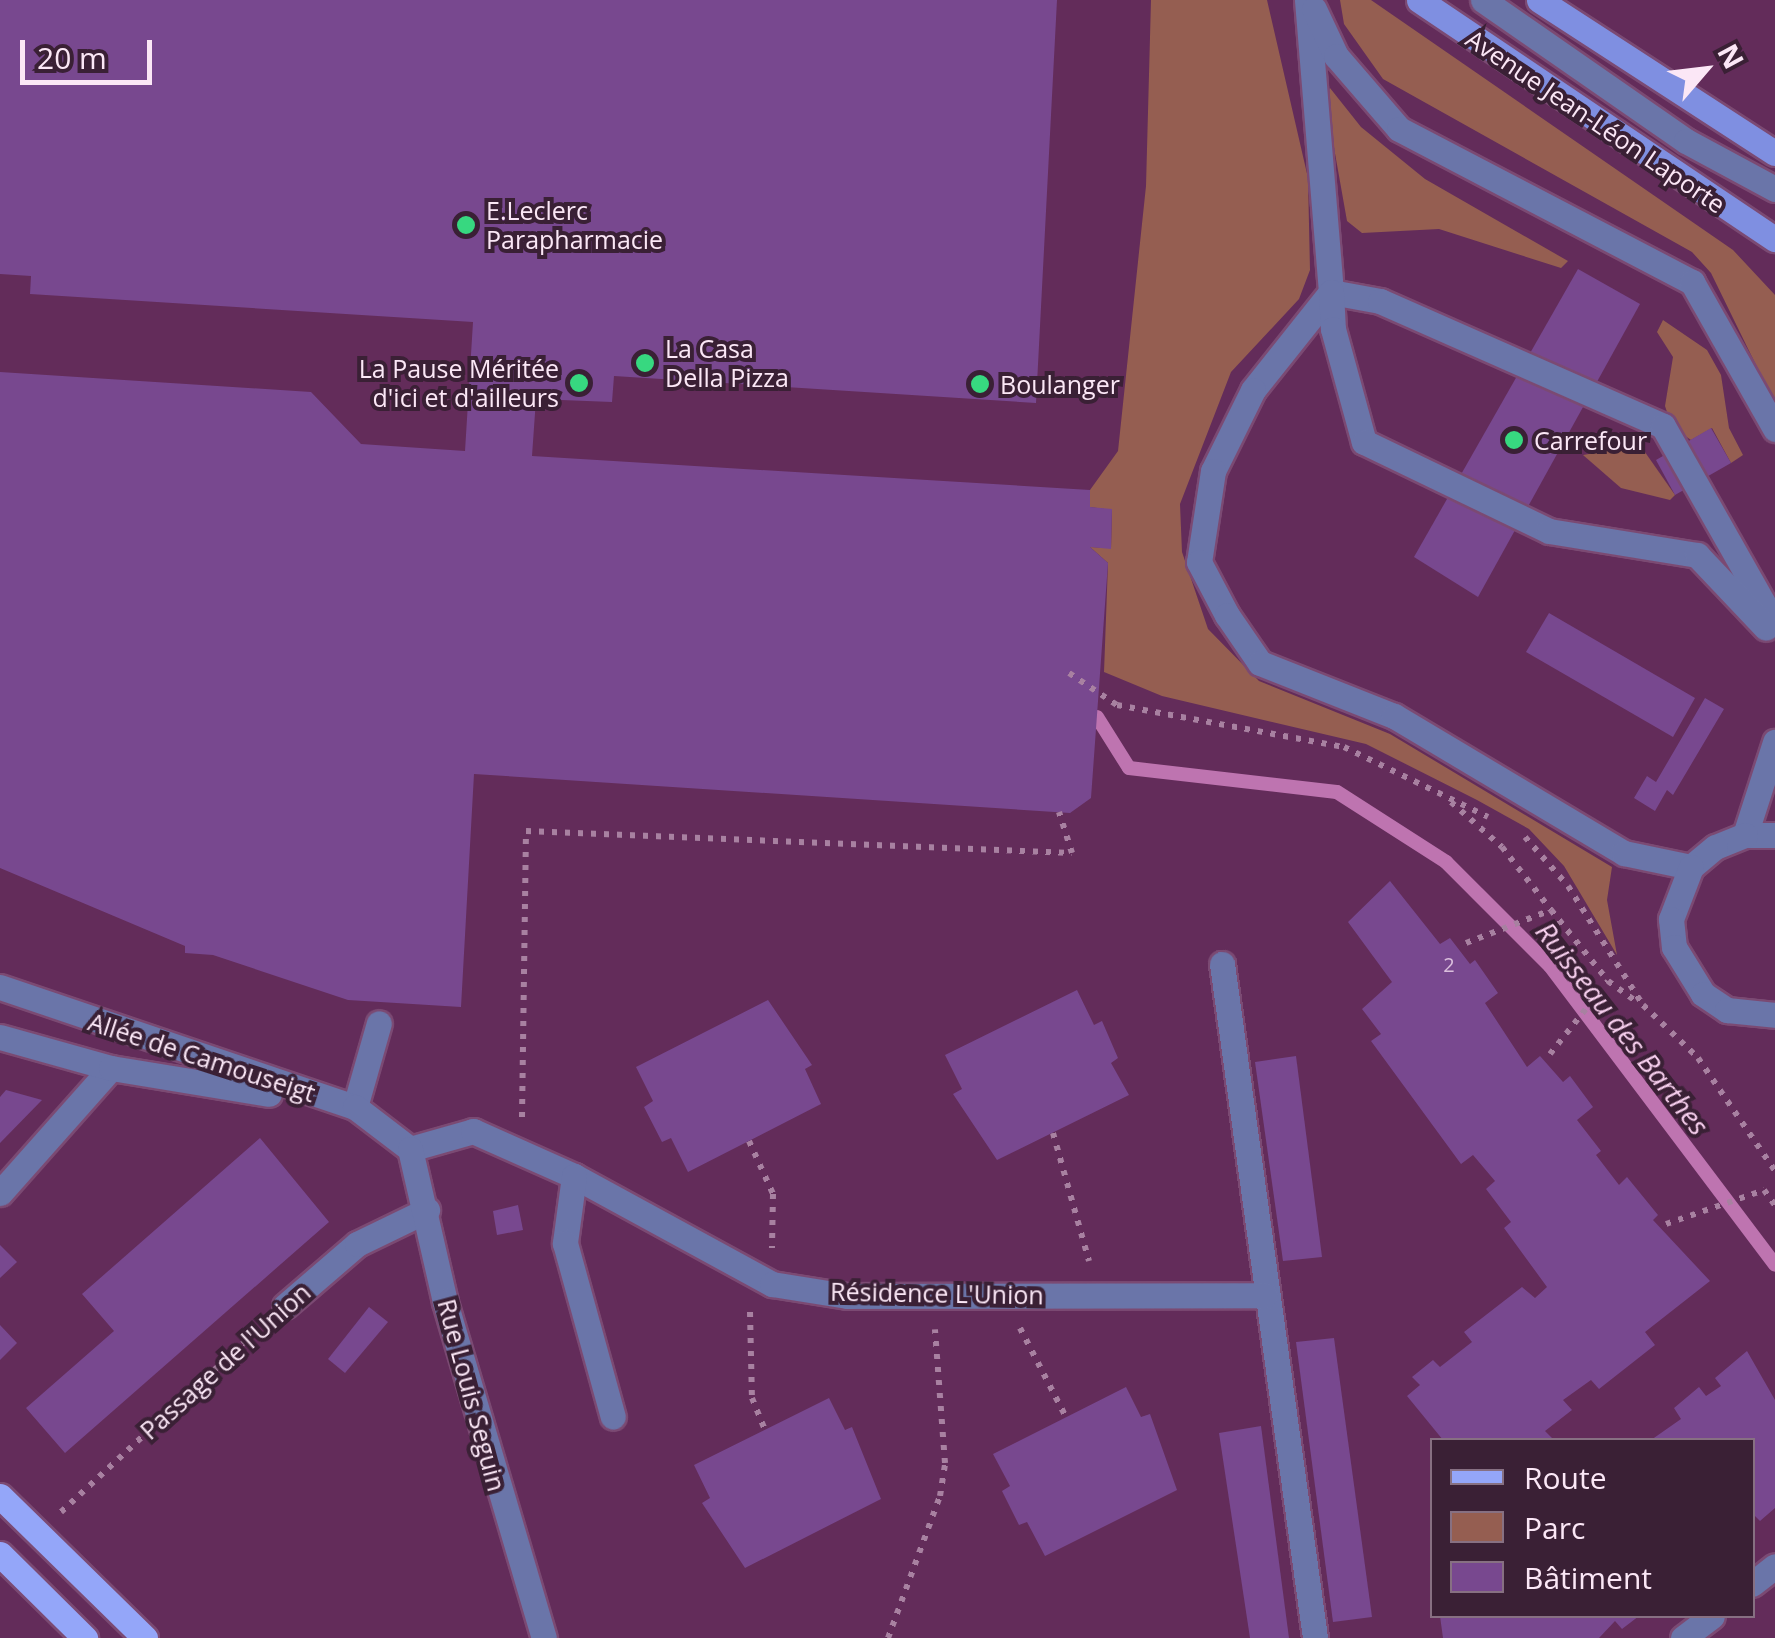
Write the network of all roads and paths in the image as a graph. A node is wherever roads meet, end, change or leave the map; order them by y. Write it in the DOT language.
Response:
graph roads {
  1 [pos="1309,0"];
  2 [pos="1419,0"];
  3 [pos="1484,0"];
  4 [pos="1539,0"];
  5 [pos="1775,153"];
  6 [pos="1775,188"];
  7 [pos="1775,239"];
  8 [pos="1331,292"];
  9 [pos="1775,430"];
  10 [pos="1775,624"];
  11 [pos="1775,638"];
  12 [pos="1068,673"];
  13 [pos="1775,742"];
  14 [pos="1443,795"];
  15 [pos="1059,812"];
  16 [pos="1506,826"];
  17 [pos="1522,834"];
  18 [pos="1745,835"];
  19 [pos="1775,835"];
  20 [pos="1691,868"];
  21 [pos="1551,910"];
  22 [pos="1466,943"];
  23 [pos="1222,964"];
  24 [pos="1605,984"];
  25 [pos="0,988"];
  26 [pos="48,1005"];
  27 [pos="1642,1005"];
  28 [pos="1775,1015"];
  29 [pos="379,1023"];
  30 [pos="0,1038"];
  31 [pos="1550,1054"];
  32 [pos="110,1068"];
  33 [pos="355,1107"];
  34 [pos="522,1124"];
  35 [pos="1053,1132"];
  36 [pos="748,1141"];
  37 [pos="410,1149"];
  38 [pos="1775,1171"];
  39 [pos="574,1176"];
  40 [pos="0,1193"];
  41 [pos="1775,1205"];
  42 [pos="427,1210"];
  43 [pos="1666,1224"];
  44 [pos="763,1280"];
  45 [pos="1265,1294"];
  46 [pos="1097,1295"];
  47 [pos="932,1296"];
  48 [pos="1004,1296"];
  49 [pos="284,1306"];
  50 [pos="1066,1417"];
  51 [pos="614,1418"];
  52 [pos="765,1430"];
  53 [pos="0,1496"];
  54 [pos="38,1533"];
  55 [pos="0,1554"];
  56 [pos="1775,1566"];
  57 [pos="1755,1582"];
  58 [pos="1709,1618"];
  59 [pos="85,1638"];
  60 [pos="145,1638"];
  61 [pos="544,1638"];
  62 [pos="888,1638"];
  63 [pos="1314,1638"];
  64 [pos="1683,1638"];
  1 -- 8 [label="street"];
  1 -- 9 [label="street"];
  2 -- 7 [label="street, Avenue Jean-Léon Laporte"];
  3 -- 6 [label="street, Avenue Jean-Léon Laporte"];
  4 -- 5 [label="street"];
  8 -- 10 [label="street"];
  8 -- 11 [label="street"];
  8 -- 20 [label="street"];
  12 -- 14 [label="path"];
  13 -- 18 [label="street"];
  14 -- 16 [label="path"];
  14 -- 21 [label="path"];
  15 -- 34 [label="path"];
  17 -- 27 [label="path"];
  18 -- 19 [label="street"];
  18 -- 20 [label="street"];
  20 -- 28 [label="street"];
  21 -- 22 [label="path"];
  21 -- 24 [label="path"];
  23 -- 45 [label="street"];
  24 -- 27 [label="path"];
  24 -- 31 [label="path"];
  25 -- 26 [label="street, Allée de Camouseigt"];
  26 -- 32 [label="street, Allée de Camouseigt"];
  26 -- 33 [label="street, Allée de Camouseigt"];
  27 -- 38 [label="path"];
  29 -- 33 [label="street"];
  30 -- 32 [label="street, Allée de Camouseigt"];
  32 -- 33 [label="street, Allée de Camouseigt"];
  32 -- 40 [label="street"];
  33 -- 37 [label="street, Allée de Camouseigt"];
  35 -- 46 [label="path"];
  36 -- 44 [label="path"];
  37 -- 39 [label="street, Résidence L'Union"];
  37 -- 42 [label="street, Rue Louis Seguin"];
  39 -- 44 [label="street, Résidence L'Union"];
  39 -- 51 [label="street"];
  41 -- 43 [label="path"];
  42 -- 49 [label="street, Passage de l'Union"];
  42 -- 61 [label="street, Rue Louis Seguin"];
  44 -- 47 [label="street, Résidence L'Union"];
  44 -- 52 [label="path"];
  45 -- 46 [label="street, Résidence L'Union"];
  45 -- 63 [label="street"];
  46 -- 48 [label="street, Résidence L'Union"];
  47 -- 48 [label="street, Résidence L'Union"];
  47 -- 62 [label="path"];
  48 -- 50 [label="path"];
  49 -- 54 [label="path, Passage de l'Union"];
  53 -- 54 [label="main road"];
  54 -- 60 [label="main road"];
  55 -- 59 [label="main road"];
  56 -- 57 [label="street"];
  58 -- 64 [label="street"];
}
